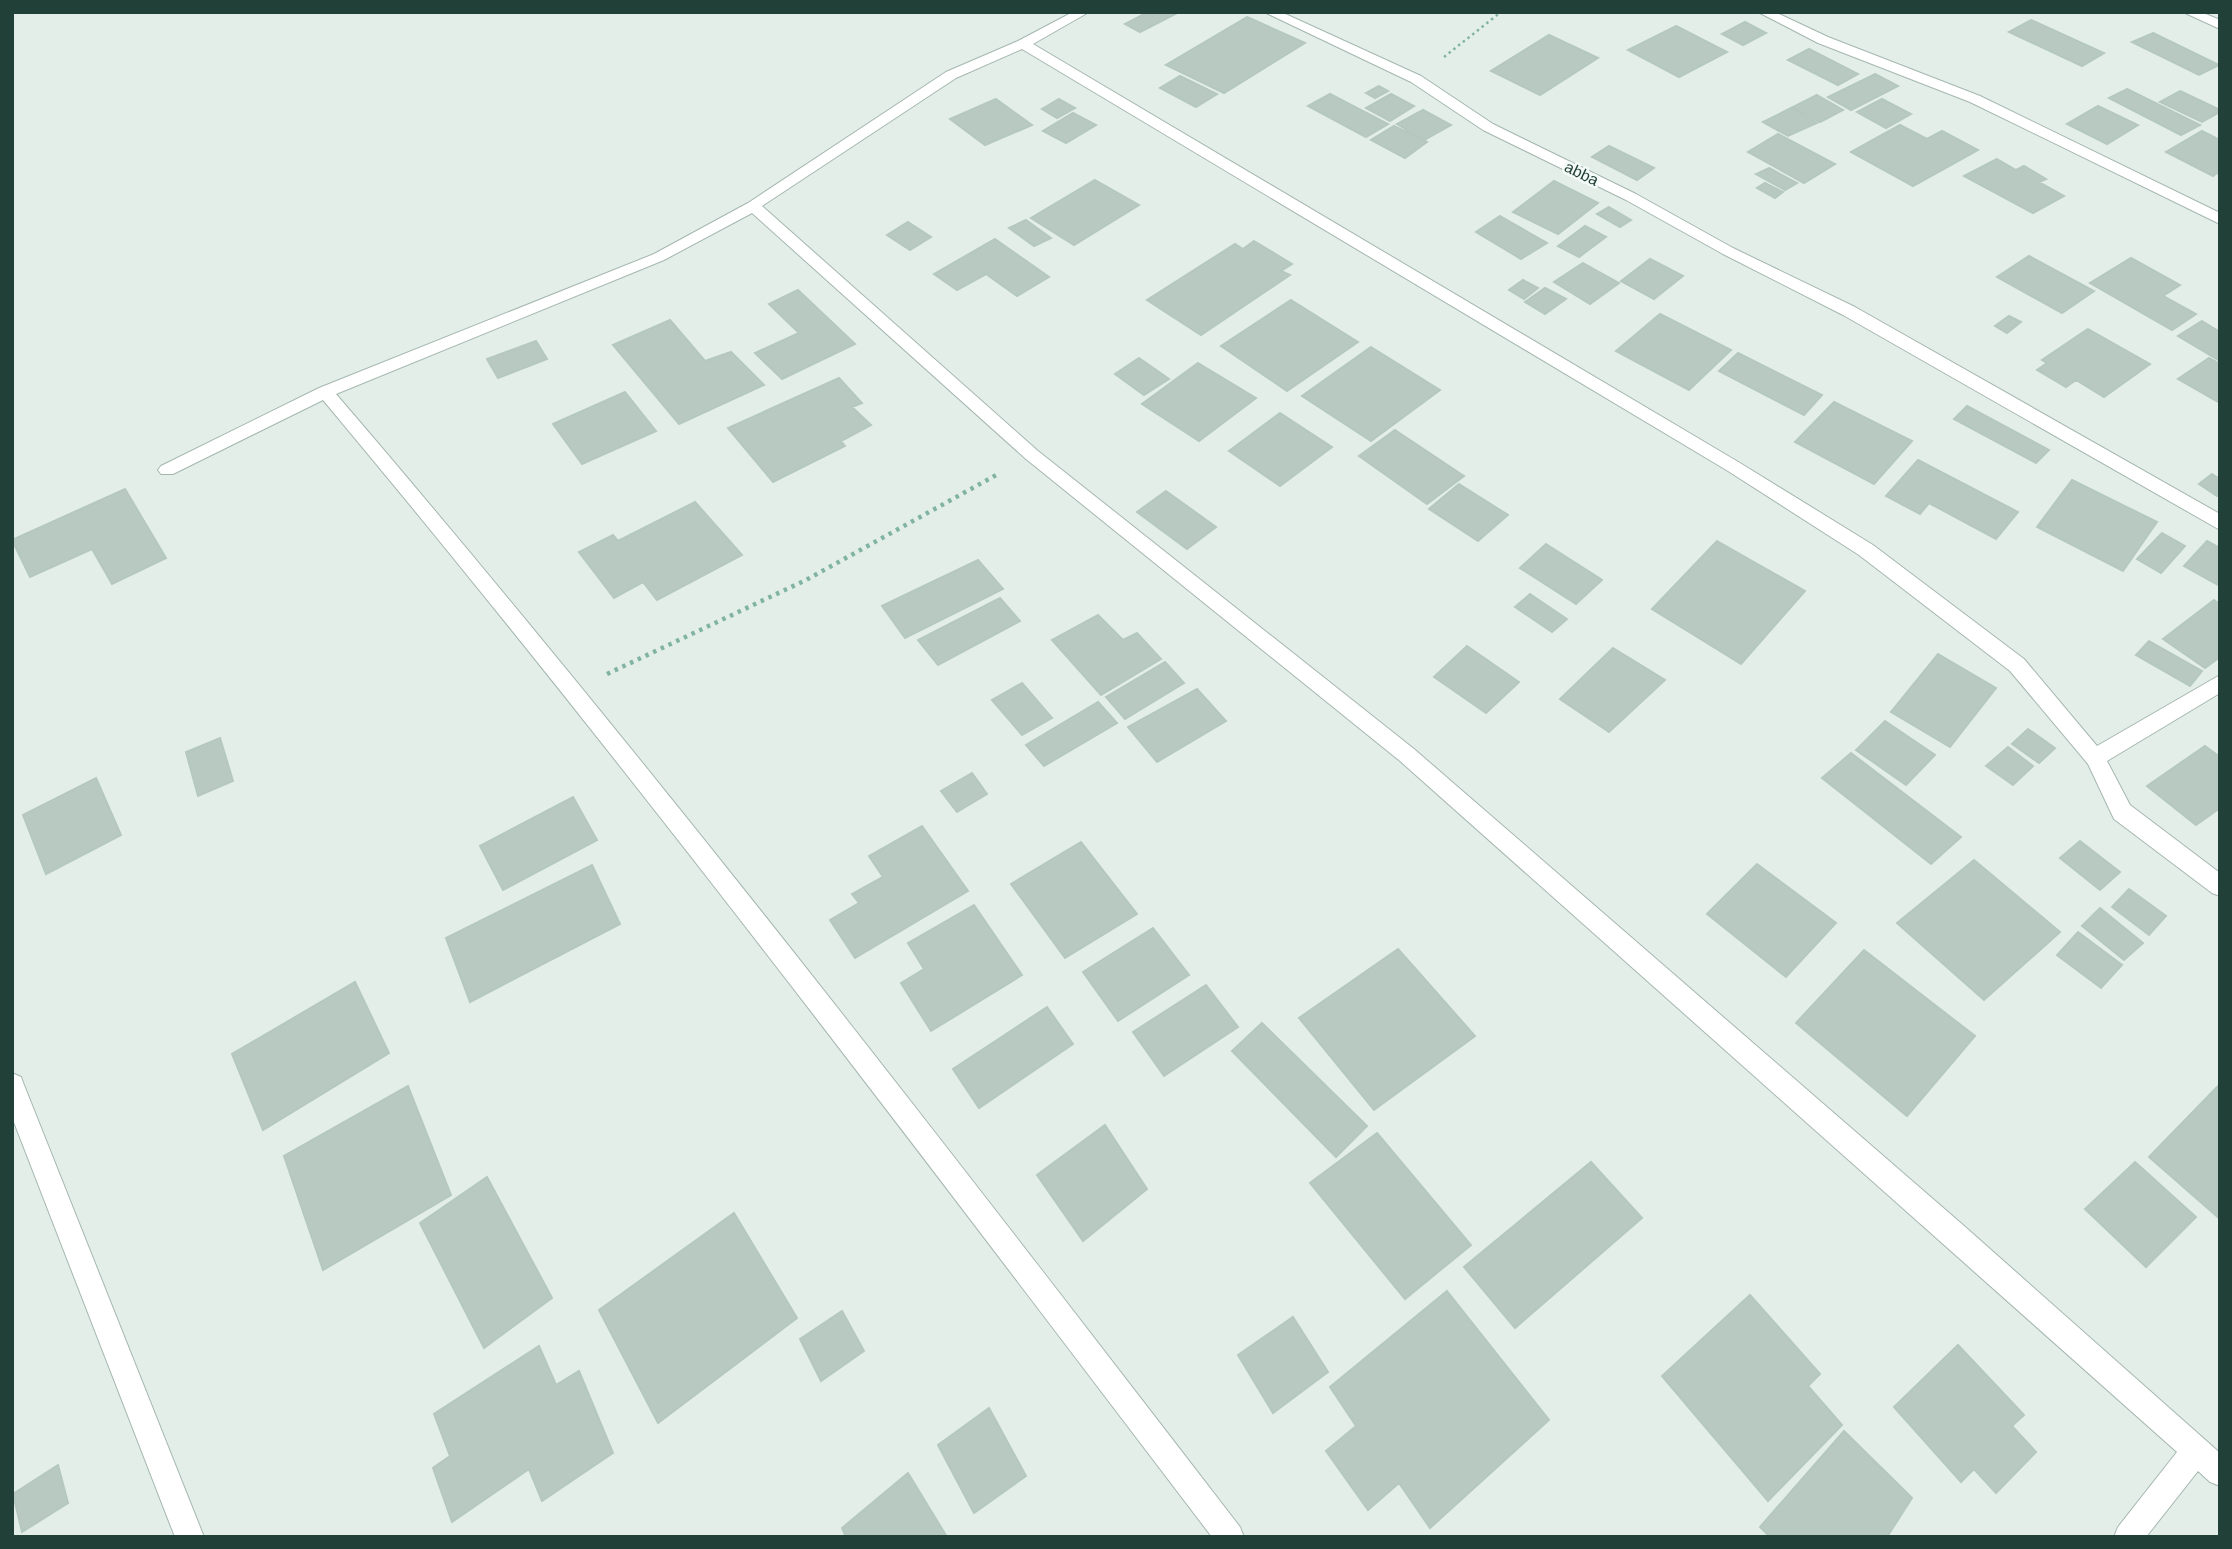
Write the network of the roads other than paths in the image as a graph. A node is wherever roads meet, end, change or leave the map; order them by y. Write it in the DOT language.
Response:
graph roads {
  1 [pos="1083,12"];
  2 [pos="1270,12"];
  3 [pos="1764,12"];
  4 [pos="2189,12"];
  5 [pos="2220,26"];
  6 [pos="1023,44"];
  7 [pos="753,206"];
  8 [pos="2220,219"];
  9 [pos="325,391"];
  10 [pos="167,470"];
  11 [pos="2220,523"];
  12 [pos="2220,683"];
  13 [pos="2095,758"];
  14 [pos="2220,886"];
  15 [pos="12,1085"];
  16 [pos="2196,1450"];
  17 [pos="2220,1472"];
  18 [pos="190,1537"];
  19 [pos="1230,1537"];
  20 [pos="2128,1537"];
  1 -- 6 [label="street"];
  2 -- 11 [label="street, abba"];
  3 -- 8 [label="street"];
  4 -- 5 [label="street"];
  6 -- 7 [label="street"];
  6 -- 13 [label="street"];
  7 -- 9 [label="street"];
  7 -- 16 [label="street"];
  9 -- 10 [label="street"];
  9 -- 19 [label="street"];
  12 -- 13 [label="street"];
  13 -- 14 [label="street"];
  15 -- 18 [label="street"];
  16 -- 17 [label="street"];
  16 -- 20 [label="street"];
}
